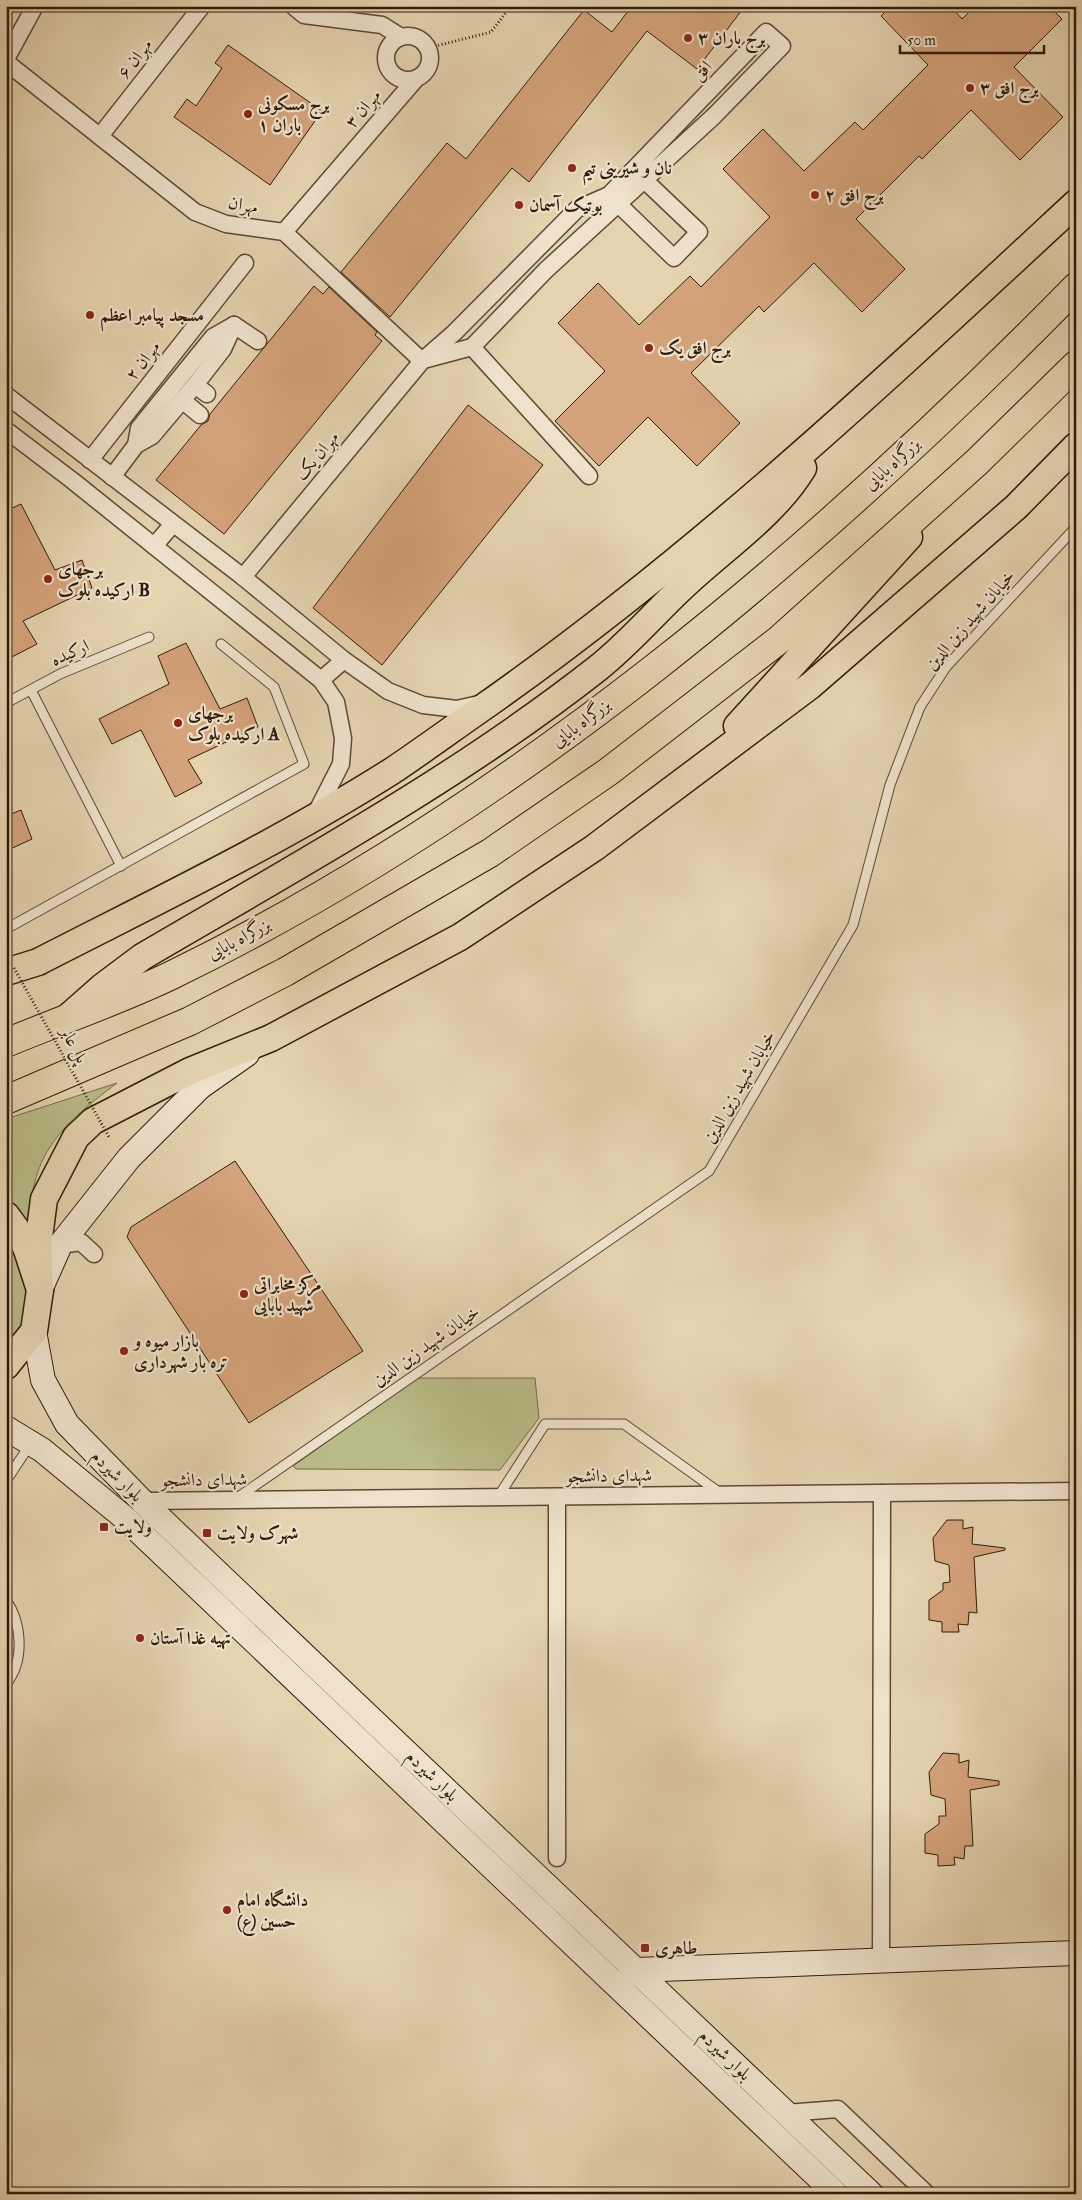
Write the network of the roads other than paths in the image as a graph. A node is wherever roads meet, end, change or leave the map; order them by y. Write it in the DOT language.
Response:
graph roads {
  1 [pos="35,6"];
  2 [pos="202,6"];
  3 [pos="301,9"];
  4 [pos="401,37"];
  5 [pos="6,60"];
  6 [pos="414,80"];
  7 [pos="700,102"];
  8 [pos="714,116"];
  9 [pos="100,136"];
  10 [pos="639,175"];
  11 [pos="613,200"];
  12 [pos="1076,203"];
  13 [pos="284,232"];
  14 [pos="529,257"];
  15 [pos="246,263"];
  16 [pos="546,270"];
  17 [pos="1076,287"];
  18 [pos="258,341"];
  19 [pos="472,347"];
  20 [pos="422,361"];
  21 [pos="1076,365"];
  22 [pos="190,390"];
  23 [pos="6,395"];
  24 [pos="200,416"];
  25 [pos="6,430"];
  26 [pos="820,439"];
  27 [pos="1076,446"];
  28 [pos="90,460"];
  29 [pos="977,462"];
  30 [pos="589,476"];
  31 [pos="112,477"];
  32 [pos="173,524"];
  33 [pos="1076,527"];
  34 [pos="154,546"];
  35 [pos="243,577"];
  36 [pos="149,637"];
  37 [pos="221,644"];
  38 [pos="344,660"];
  39 [pos="321,680"];
  40 [pos="31,690"];
  41 [pos="493,701"];
  42 [pos="6,703"];
  43 [pos="696,771"];
  44 [pos="313,819"];
  45 [pos="121,866"];
  46 [pos="6,929"];
  47 [pos="10,970"];
  48 [pos="68,1017"];
  49 [pos="271,1038"];
  50 [pos="6,1043"];
  51 [pos="6,1100"];
  52 [pos="6,1216"];
  53 [pos="60,1245"];
  54 [pos="94,1254"];
  55 [pos="40,1290"];
  56 [pos="34,1332"];
  57 [pos="6,1366"];
  58 [pos="74,1422"];
  59 [pos="6,1428"];
  60 [pos="36,1446"];
  61 [pos="6,1481"];
  62 [pos="1076,1491"];
  63 [pos="882,1493"];
  64 [pos="722,1495"];
  65 [pos="498,1497"];
  66 [pos="557,1497"];
  67 [pos="235,1500"];
  68 [pos="142,1501"];
  69 [pos="6,1600"];
  70 [pos="6,1684"];
  71 [pos="557,1858"];
  72 [pos="1076,1953"];
  73 [pos="880,1961"];
  74 [pos="636,1970"];
  75 [pos="618,1987"];
  76 [pos="786,2113"];
  77 [pos="836,2194"];
  78 [pos="872,2194"];
  79 [pos="927,2194"];
  1 -- 5 [label="street"];
  2 -- 9 [label="street, مهران ۶"];
  3 -- 4 [label="street"];
  4 -- 6 [label="street"];
  4 -- 6 [label="street"];
  5 -- 9 [label="street, مهران"];
  6 -- 13 [label="street, مهران ۳"];
  7 -- 8 [label="street"];
  7 -- 8 [label="street, افق"];
  7 -- 10 [label="street, افق"];
  8 -- 10 [label="street, افق"];
  9 -- 13 [label="street, مهران"];
  10 -- 11 [label="street, افق"];
  10 -- 11 [label="street"];
  11 -- 14 [label="street, افق"];
  11 -- 16 [label="street, افق"];
  12 -- 26 [label="main road"];
  13 -- 20 [label="street"];
  14 -- 16 [label="street"];
  14 -- 20 [label="street, افق"];
  15 -- 28 [label="street, مهران ۲"];
  16 -- 19 [label="street, افق"];
  17 -- 48 [label="highway, بزرگراه بابایی"];
  18 -- 22 [label="street"];
  19 -- 20 [label="street"];
  19 -- 30 [label="street"];
  20 -- 35 [label="street, مهران یک"];
  21 -- 29 [label="highway"];
  22 -- 24 [label="street"];
  22 -- 31 [label="street"];
  23 -- 28 [label="street"];
  25 -- 34 [label="street"];
  26 -- 41 [label="main road"];
  26 -- 48 [label="main road"];
  27 -- 43 [label="main road"];
  28 -- 31 [label="street"];
  29 -- 43 [label="main road"];
  29 -- 51 [label="highway"];
  31 -- 32 [label="street"];
  32 -- 34 [label="street"];
  32 -- 35 [label="street"];
  33 -- 67 [label="lane, خیابان شهید زین الدین"];
  34 -- 39 [label="street"];
  35 -- 38 [label="street"];
  36 -- 40 [label="lane, ارکیده"];
  37 -- 45 [label="lane"];
  38 -- 39 [label="street"];
  38 -- 41 [label="street"];
  39 -- 44 [label="street"];
  40 -- 42 [label="lane, ارکیده"];
  40 -- 45 [label="lane"];
  41 -- 44 [label="main road"];
  43 -- 49 [label="main road"];
  44 -- 47 [label="main road"];
  45 -- 46 [label="lane"];
  48 -- 50 [label="highway, بزرگراه بابایی"];
  49 -- 53 [label="main road"];
  49 -- 55 [label="main road"];
  52 -- 55 [label="main road"];
  53 -- 54 [label="street"];
  53 -- 55 [label="main road"];
  55 -- 56 [label="main road"];
  56 -- 57 [label="main road"];
  56 -- 58 [label="main road, بلوار شیردم"];
  58 -- 60 [label="main road"];
  58 -- 68 [label="main road, بلوار شیردم"];
  59 -- 60 [label="main road, بلوار شیردم"];
  60 -- 61 [label="lane"];
  60 -- 75 [label="main road, بلوار شیردم"];
  62 -- 63 [label="street, شهدای دانشجو"];
  63 -- 64 [label="street, شهدای دانشجو"];
  63 -- 73 [label="street"];
  64 -- 65 [label="lane"];
  64 -- 66 [label="street, شهدای دانشجو"];
  65 -- 66 [label="street, شهدای دانشجو"];
  65 -- 67 [label="street, شهدای دانشجو"];
  66 -- 71 [label="street"];
  67 -- 68 [label="street, شهدای دانشجو"];
  68 -- 74 [label="main road, بلوار شیردم"];
  69 -- 70 [label="lane"];
  72 -- 73 [label="main road"];
  73 -- 74 [label="main road"];
  74 -- 75 [label="main road"];
  74 -- 76 [label="main road, بلوار شیردم"];
  75 -- 77 [label="main road, بلوار شیردم"];
  76 -- 78 [label="main road, بلوار شیردم"];
  76 -- 79 [label="street"];
}
